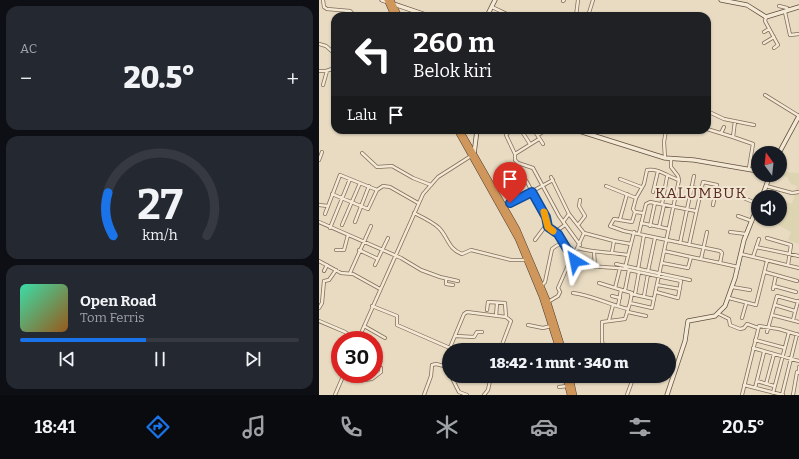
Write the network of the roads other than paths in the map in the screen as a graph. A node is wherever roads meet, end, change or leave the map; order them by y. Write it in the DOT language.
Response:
graph roads {
  1 [pos="323,0"];
  2 [pos="495,0"];
  3 [pos="578,0"];
  4 [pos="593,0"];
  5 [pos="721,0"];
  6 [pos="388,1"];
  7 [pos="779,6"];
  8 [pos="799,7"];
  9 [pos="491,8"];
  10 [pos="786,11"];
  11 [pos="351,12"];
  12 [pos="392,12"];
  13 [pos="396,12"];
  14 [pos="418,12"];
  15 [pos="489,12"];
  16 [pos="500,12"];
  17 [pos="576,12"];
  18 [pos="589,12"];
  19 [pos="766,17"];
  20 [pos="769,29"];
  21 [pos="764,32"];
  22 [pos="799,34"];
  23 [pos="774,37"];
  24 [pos="764,43"];
  25 [pos="319,44"];
  26 [pos="774,48"];
  27 [pos="331,50"];
  28 [pos="331,70"];
  29 [pos="319,71"];
  30 [pos="327,71"];
  31 [pos="323,85"];
  32 [pos="765,95"];
  33 [pos="711,114"];
  34 [pos="799,116"];
  35 [pos="735,121"];
  36 [pos="754,125"];
  37 [pos="723,127"];
  38 [pos="711,130"];
  39 [pos="459,134"];
  40 [pos="462,134"];
  41 [pos="476,134"];
  42 [pos="507,134"];
  43 [pos="524,134"];
  44 [pos="536,134"];
  45 [pos="541,134"];
  46 [pos="589,134"];
  47 [pos="665,134"];
  48 [pos="721,134"];
  49 [pos="538,137"];
  50 [pos="733,137"];
  51 [pos="530,144"];
  52 [pos="543,144"];
  53 [pos="783,146"];
  54 [pos="322,152"];
  55 [pos="362,153"];
  56 [pos="515,154"];
  57 [pos="473,156"];
  58 [pos="665,158"];
  59 [pos="671,159"];
  60 [pos="319,160"];
  61 [pos="518,163"];
  62 [pos="749,168"];
  63 [pos="658,170"];
  64 [pos="694,176"];
  65 [pos="551,177"];
  66 [pos="667,177"];
  67 [pos="350,179"];
  68 [pos="620,179"];
  69 [pos="553,180"];
  70 [pos="679,180"];
  71 [pos="768,182"];
  72 [pos="360,183"];
  73 [pos="431,185"];
  74 [pos="369,186"];
  75 [pos="543,186"];
  76 [pos="606,186"];
  77 [pos="767,186"];
  78 [pos="641,187"];
  79 [pos="691,187"];
  80 [pos="701,189"];
  81 [pos="377,190"];
  82 [pos="765,190"];
  83 [pos="738,191"];
  84 [pos="532,192"];
  85 [pos="653,192"];
  86 [pos="799,192"];
  87 [pos="332,194"];
  88 [pos="627,194"];
  89 [pos="342,198"];
  90 [pos="636,198"];
  91 [pos="580,200"];
  92 [pos="352,202"];
  93 [pos="751,202"];
  94 [pos="418,203"];
  95 [pos="655,203"];
  96 [pos="663,204"];
  97 [pos="319,205"];
  98 [pos="713,205"];
  99 [pos="328,206"];
  100 [pos="361,206"];
  101 [pos="505,206"];
  102 [pos="673,206"];
  103 [pos="687,209"];
  104 [pos="696,211"];
  105 [pos="635,212"];
  106 [pos="414,213"];
  107 [pos="643,213"];
  108 [pos="325,214"];
  109 [pos="569,214"];
  110 [pos="738,216"];
  111 [pos="620,219"];
  112 [pos="751,221"];
  113 [pos="319,222"];
  114 [pos="355,222"];
  115 [pos="641,223"];
  116 [pos="751,223"];
  117 [pos="547,224"];
  118 [pos="564,224"];
  119 [pos="342,225"];
  120 [pos="578,225"];
  121 [pos="371,226"];
  122 [pos="650,226"];
  123 [pos="659,227"];
  124 [pos="330,228"];
  125 [pos="669,229"];
  126 [pos="555,232"];
  127 [pos="634,232"];
  128 [pos="707,232"];
  129 [pos="730,232"];
  130 [pos="585,233"];
  131 [pos="639,233"];
  132 [pos="746,234"];
  133 [pos="348,235"];
  134 [pos="644,235"];
  135 [pos="388,238"];
  136 [pos="655,238"];
  137 [pos="767,238"];
  138 [pos="759,239"];
  139 [pos="535,240"];
  140 [pos="667,240"];
  141 [pos="363,241"];
  142 [pos="614,241"];
  143 [pos="563,243"];
  144 [pos="680,243"];
  145 [pos="631,244"];
  146 [pos="689,245"];
  147 [pos="579,246"];
  148 [pos="756,247"];
  149 [pos="704,248"];
  150 [pos="337,250"];
  151 [pos="359,250"];
  152 [pos="382,250"];
  153 [pos="664,251"];
  154 [pos="595,252"];
  155 [pos="612,252"];
  156 [pos="741,254"];
  157 [pos="574,255"];
  158 [pos="628,255"];
  159 [pos="790,255"];
  160 [pos="395,256"];
  161 [pos="799,256"];
  162 [pos="691,257"];
  163 [pos="753,258"];
  164 [pos="378,259"];
  165 [pos="701,259"];
  166 [pos="319,260"];
  167 [pos="527,260"];
  168 [pos="767,261"];
  169 [pos="569,263"];
  170 [pos="662,263"];
  171 [pos="720,263"];
  172 [pos="582,264"];
  173 [pos="616,264"];
  174 [pos="327,265"];
  175 [pos="375,265"];
  176 [pos="587,265"];
  177 [pos="788,265"];
  178 [pos="595,267"];
  179 [pos="738,267"];
  180 [pos="620,268"];
  181 [pos="625,268"];
  182 [pos="799,268"];
  183 [pos="336,270"];
  184 [pos="629,270"];
  185 [pos="324,271"];
  186 [pos="638,271"];
  187 [pos="765,272"];
  188 [pos="349,273"];
  189 [pos="648,273"];
  190 [pos="659,275"];
  191 [pos="776,275"];
  192 [pos="446,279"];
  193 [pos="689,280"];
  194 [pos="458,281"];
  195 [pos="797,281"];
  196 [pos="599,283"];
  197 [pos="453,285"];
  198 [pos="541,285"];
  199 [pos="657,285"];
  200 [pos="732,286"];
  201 [pos="615,288"];
  202 [pos="380,289"];
  203 [pos="680,289"];
  204 [pos="623,290"];
  205 [pos="750,290"];
  206 [pos="656,292"];
  207 [pos="797,292"];
  208 [pos="573,293"];
  209 [pos="633,294"];
  210 [pos="772,294"];
  211 [pos="612,296"];
  212 [pos="644,296"];
  213 [pos="777,296"];
  214 [pos="620,298"];
  215 [pos="729,298"];
  216 [pos="654,299"];
  217 [pos="798,302"];
  218 [pos="497,303"];
  219 [pos="546,303"];
  220 [pos="630,303"];
  221 [pos="746,304"];
  222 [pos="613,305"];
  223 [pos="775,305"];
  224 [pos="372,306"];
  225 [pos="618,306"];
  226 [pos="319,308"];
  227 [pos="487,310"];
  228 [pos="628,310"];
  229 [pos="795,311"];
  230 [pos="719,314"];
  231 [pos="772,315"];
  232 [pos="496,316"];
  233 [pos="646,316"];
  234 [pos="505,317"];
  235 [pos="742,318"];
  236 [pos="609,320"];
  237 [pos="793,320"];
  238 [pos="319,321"];
  239 [pos="799,322"];
  240 [pos="528,325"];
  241 [pos="364,326"];
  242 [pos="551,326"];
  243 [pos="769,327"];
  244 [pos="758,328"];
  245 [pos="343,331"];
  246 [pos="362,331"];
  247 [pos="482,332"];
  248 [pos="767,332"];
  249 [pos="789,332"];
  250 [pos="798,334"];
  251 [pos="455,336"];
  252 [pos="385,338"];
  253 [pos="755,340"];
  254 [pos="452,343"];
  255 [pos="503,343"];
  256 [pos="557,343"];
  257 [pos="560,343"];
  258 [pos="603,343"];
  259 [pos="442,347"];
  260 [pos="753,348"];
  261 [pos="785,348"];
  262 [pos="764,352"];
  263 [pos="774,354"];
  264 [pos="783,357"];
  265 [pos="792,359"];
  266 [pos="799,361"];
  267 [pos="442,366"];
  268 [pos="799,367"];
  269 [pos="798,373"];
  270 [pos="757,381"];
  271 [pos="340,383"];
  272 [pos="454,383"];
  273 [pos="490,383"];
  274 [pos="566,383"];
  275 [pos="571,383"];
  276 [pos="631,383"];
  277 [pos="766,384"];
  278 [pos="744,385"];
  279 [pos="567,386"];
  280 [pos="775,386"];
  281 [pos="559,387"];
  282 [pos="755,388"];
  283 [pos="773,393"];
  284 [pos="459,394"];
  285 [pos="335,395"];
  286 [pos="424,395"];
  287 [pos="467,395"];
  288 [pos="484,395"];
  289 [pos="570,395"];
  290 [pos="574,395"];
  291 [pos="627,395"];
  292 [pos="667,395"];
  293 [pos="741,395"];
  294 [pos="783,395"];
  295 [pos="793,395"];
  1 -- 11 [label="street"];
  2 -- 9 [label="street"];
  3 -- 17 [label="street"];
  4 -- 18 [label="street"];
  5 -- 19 [label="street"];
  6 -- 12 [label="highway"];
  6 -- 13 [label="highway"];
  6 -- 14 [label="street"];
  7 -- 10 [label="street"];
  8 -- 10 [label="street"];
  9 -- 15 [label="street"];
  9 -- 16 [label="street"];
  10 -- 19 [label="street"];
  10 -- 22 [label="street"];
  19 -- 20 [label="street"];
  20 -- 21 [label="street"];
  20 -- 23 [label="street"];
  23 -- 24 [label="street"];
  23 -- 26 [label="street"];
  25 -- 27 [label="street"];
  28 -- 30 [label="street"];
  29 -- 30 [label="street"];
  30 -- 31 [label="street"];
  32 -- 34 [label="street"];
  33 -- 35 [label="street"];
  34 -- 53 [label="street"];
  35 -- 36 [label="street"];
  35 -- 50 [label="street"];
  37 -- 48 [label="street"];
  38 -- 48 [label="street"];
  39 -- 57 [label="highway"];
  40 -- 57 [label="highway"];
  41 -- 57 [label="street"];
  42 -- 56 [label="street"];
  43 -- 51 [label="street"];
  44 -- 49 [label="street"];
  45 -- 49 [label="street"];
  46 -- 58 [label="street"];
  47 -- 58 [label="street"];
  48 -- 50 [label="street"];
  49 -- 51 [label="street"];
  49 -- 52 [label="street"];
  50 -- 62 [label="street"];
  51 -- 56 [label="street"];
  54 -- 60 [label="street"];
  55 -- 73 [label="street"];
  56 -- 61 [label="street"];
  57 -- 73 [label="street"];
  57 -- 101 [label="highway"];
  57 -- 167 [label="highway"];
  58 -- 59 [label="street"];
  59 -- 62 [label="street"];
  59 -- 70 [label="street"];
  61 -- 75 [label="street"];
  61 -- 84 [label="street"];
  63 -- 66 [label="street"];
  63 -- 78 [label="street"];
  63 -- 85 [label="street"];
  64 -- 79 [label="street"];
  65 -- 69 [label="street"];
  66 -- 70 [label="street"];
  66 -- 96 [label="street"];
  67 -- 72 [label="street"];
  67 -- 87 [label="street"];
  67 -- 89 [label="street"];
  68 -- 78 [label="street"];
  69 -- 75 [label="street"];
  69 -- 109 [label="street"];
  70 -- 102 [label="street"];
  71 -- 77 [label="street"];
  72 -- 74 [label="street"];
  72 -- 92 [label="street"];
  73 -- 94 [label="street"];
  74 -- 81 [label="street"];
  74 -- 100 [label="street"];
  75 -- 84 [label="street"];
  75 -- 118 [label="street"];
  76 -- 88 [label="street"];
  77 -- 82 [label="street"];
  77 -- 86 [label="street"];
  78 -- 90 [label="street"];
  79 -- 80 [label="street"];
  79 -- 103 [label="street"];
  80 -- 98 [label="street"];
  80 -- 104 [label="street"];
  81 -- 94 [label="street"];
  81 -- 100 [label="street"];
  83 -- 93 [label="street"];
  84 -- 101 [label="street"];
  84 -- 117 [label="street"];
  87 -- 89 [label="street"];
  87 -- 99 [label="street"];
  88 -- 90 [label="street"];
  88 -- 111 [label="street"];
  89 -- 92 [label="street"];
  89 -- 124 [label="street"];
  90 -- 105 [label="street"];
  91 -- 120 [label="street"];
  92 -- 100 [label="street"];
  92 -- 119 [label="street"];
  94 -- 106 [label="street"];
  95 -- 96 [label="street"];
  95 -- 107 [label="street"];
  95 -- 122 [label="street"];
  96 -- 102 [label="street"];
  96 -- 123 [label="street"];
  97 -- 99 [label="street"];
  99 -- 108 [label="street"];
  100 -- 114 [label="street"];
  101 -- 198 [label="highway"];
  102 -- 103 [label="street"];
  102 -- 125 [label="street"];
  103 -- 104 [label="street"];
  103 -- 144 [label="street"];
  104 -- 146 [label="street"];
  105 -- 107 [label="street"];
  105 -- 111 [label="street"];
  106 -- 160 [label="street"];
  106 -- 167 [label="street"];
  107 -- 115 [label="street"];
  109 -- 118 [label="street"];
  109 -- 120 [label="street"];
  110 -- 112 [label="street"];
  111 -- 127 [label="street"];
  113 -- 124 [label="street"];
  115 -- 122 [label="street"];
  115 -- 131 [label="street"];
  116 -- 132 [label="street"];
  117 -- 126 [label="street"];
  117 -- 139 [label="street"];
  118 -- 126 [label="street"];
  118 -- 147 [label="street"];
  120 -- 130 [label="street"];
  121 -- 141 [label="street"];
  122 -- 123 [label="street"];
  123 -- 125 [label="street"];
  124 -- 133 [label="street"];
  125 -- 140 [label="street"];
  126 -- 143 [label="street"];
  127 -- 131 [label="street"];
  127 -- 145 [label="street"];
  128 -- 149 [label="street"];
  129 -- 132 [label="street"];
  130 -- 142 [label="street"];
  130 -- 147 [label="street"];
  131 -- 134 [label="street"];
  132 -- 156 [label="street"];
  133 -- 141 [label="street"];
  133 -- 150 [label="street"];
  134 -- 136 [label="street"];
  134 -- 186 [label="street"];
  135 -- 152 [label="street"];
  136 -- 140 [label="street"];
  136 -- 189 [label="street"];
  137 -- 159 [label="street"];
  138 -- 148 [label="street"];
  140 -- 144 [label="street"];
  140 -- 153 [label="street"];
  141 -- 151 [label="street"];
  141 -- 152 [label="street"];
  142 -- 145 [label="street"];
  142 -- 155 [label="street"];
  143 -- 157 [label="street"];
  143 -- 198 [label="street"];
  144 -- 146 [label="street"];
  145 -- 158 [label="street"];
  146 -- 149 [label="street"];
  147 -- 154 [label="street"];
  147 -- 157 [label="street"];
  148 -- 159 [label="street"];
  148 -- 163 [label="street"];
  149 -- 165 [label="street"];
  149 -- 171 [label="street"];
  151 -- 164 [label="street"];
  151 -- 188 [label="street"];
  152 -- 160 [label="street"];
  152 -- 164 [label="street"];
  153 -- 162 [label="street"];
  153 -- 170 [label="street"];
  154 -- 155 [label="street"];
  154 -- 178 [label="street"];
  155 -- 158 [label="street"];
  156 -- 163 [label="street"];
  156 -- 179 [label="street"];
  157 -- 172 [label="street"];
  158 -- 181 [label="street"];
  159 -- 161 [label="street"];
  159 -- 177 [label="street"];
  160 -- 192 [label="street"];
  160 -- 202 [label="street"];
  162 -- 165 [label="street"];
  162 -- 170 [label="street"];
  163 -- 168 [label="street"];
  164 -- 175 [label="street"];
  165 -- 171 [label="street"];
  166 -- 174 [label="street"];
  167 -- 219 [label="highway"];
  168 -- 177 [label="street"];
  168 -- 187 [label="street"];
  169 -- 219 [label="street"];
  170 -- 190 [label="street"];
  171 -- 179 [label="street"];
  173 -- 181 [label="street"];
  174 -- 183 [label="street"];
  174 -- 185 [label="street"];
  176 -- 178 [label="street"];
  177 -- 182 [label="street"];
  178 -- 180 [label="street"];
  179 -- 200 [label="street"];
  180 -- 181 [label="street"];
  180 -- 201 [label="street"];
  181 -- 184 [label="street"];
  181 -- 186 [label="street"];
  183 -- 188 [label="street"];
  183 -- 226 [label="street"];
  184 -- 186 [label="street"];
  184 -- 204 [label="street"];
  186 -- 189 [label="street"];
  186 -- 209 [label="street"];
  187 -- 191 [label="street"];
  187 -- 221 [label="street"];
  188 -- 202 [label="street"];
  189 -- 190 [label="street"];
  189 -- 212 [label="street"];
  190 -- 193 [label="street"];
  190 -- 199 [label="street"];
  190 -- 203 [label="street"];
  191 -- 195 [label="street"];
  191 -- 207 [label="street"];
  192 -- 194 [label="street"];
  192 -- 197 [label="street"];
  196 -- 201 [label="street"];
  198 -- 219 [label="highway"];
  199 -- 203 [label="street"];
  199 -- 206 [label="street"];
  200 -- 205 [label="street"];
  200 -- 215 [label="street"];
  201 -- 204 [label="street"];
  202 -- 224 [label="street"];
  203 -- 206 [label="street"];
  204 -- 209 [label="street"];
  204 -- 214 [label="street"];
  206 -- 216 [label="street"];
  208 -- 222 [label="street"];
  209 -- 212 [label="street"];
  209 -- 220 [label="street"];
  210 -- 213 [label="street"];
  211 -- 214 [label="street"];
  212 -- 216 [label="street"];
  213 -- 217 [label="street"];
  213 -- 223 [label="street"];
  214 -- 225 [label="street"];
  215 -- 221 [label="street"];
  215 -- 230 [label="street"];
  216 -- 220 [label="street"];
  217 -- 229 [label="street"];
  218 -- 227 [label="street"];
  218 -- 232 [label="street"];
  218 -- 234 [label="street"];
  219 -- 242 [label="highway"];
  219 -- 257 [label="highway"];
  220 -- 228 [label="street"];
  221 -- 235 [label="street"];
  222 -- 225 [label="street"];
  222 -- 236 [label="street"];
  223 -- 229 [label="street"];
  223 -- 231 [label="street"];
  224 -- 241 [label="street"];
  224 -- 259 [label="street"];
  225 -- 228 [label="street"];
  228 -- 233 [label="street"];
  228 -- 236 [label="street"];
  229 -- 237 [label="street"];
  230 -- 244 [label="street"];
  230 -- 292 [label="street"];
  231 -- 237 [label="street"];
  231 -- 243 [label="street"];
  232 -- 234 [label="street"];
  232 -- 251 [label="street"];
  234 -- 255 [label="street"];
  236 -- 258 [label="street"];
  237 -- 239 [label="street"];
  238 -- 245 [label="street"];
  240 -- 242 [label="street"];
  241 -- 246 [label="street"];
  241 -- 252 [label="street"];
  242 -- 256 [label="highway"];
  243 -- 244 [label="street"];
  243 -- 248 [label="street"];
  243 -- 249 [label="street"];
  244 -- 253 [label="street"];
  247 -- 251 [label="street"];
  249 -- 250 [label="street"];
  249 -- 261 [label="street"];
  250 -- 265 [label="street"];
  251 -- 254 [label="street"];
  253 -- 260 [label="street"];
  253 -- 261 [label="street"];
  260 -- 262 [label="street"];
  260 -- 278 [label="street"];
  261 -- 264 [label="street"];
  262 -- 263 [label="street"];
  262 -- 270 [label="street"];
  263 -- 264 [label="street"];
  263 -- 277 [label="street"];
  264 -- 265 [label="street"];
  264 -- 280 [label="street"];
  265 -- 266 [label="street"];
  265 -- 294 [label="street"];
  267 -- 286 [label="street"];
  268 -- 269 [label="street"];
  269 -- 295 [label="street"];
  270 -- 277 [label="street"];
  270 -- 282 [label="street"];
  271 -- 285 [label="street"];
  272 -- 284 [label="street"];
  273 -- 288 [label="street"];
  274 -- 279 [label="highway"];
  275 -- 290 [label="highway"];
  276 -- 291 [label="street"];
  277 -- 280 [label="street"];
  278 -- 282 [label="street"];
  278 -- 293 [label="street"];
  279 -- 281 [label="street"];
  279 -- 289 [label="highway"];
  280 -- 283 [label="street"];
  282 -- 283 [label="street"];
  283 -- 294 [label="street"];
  284 -- 287 [label="street"];
}
